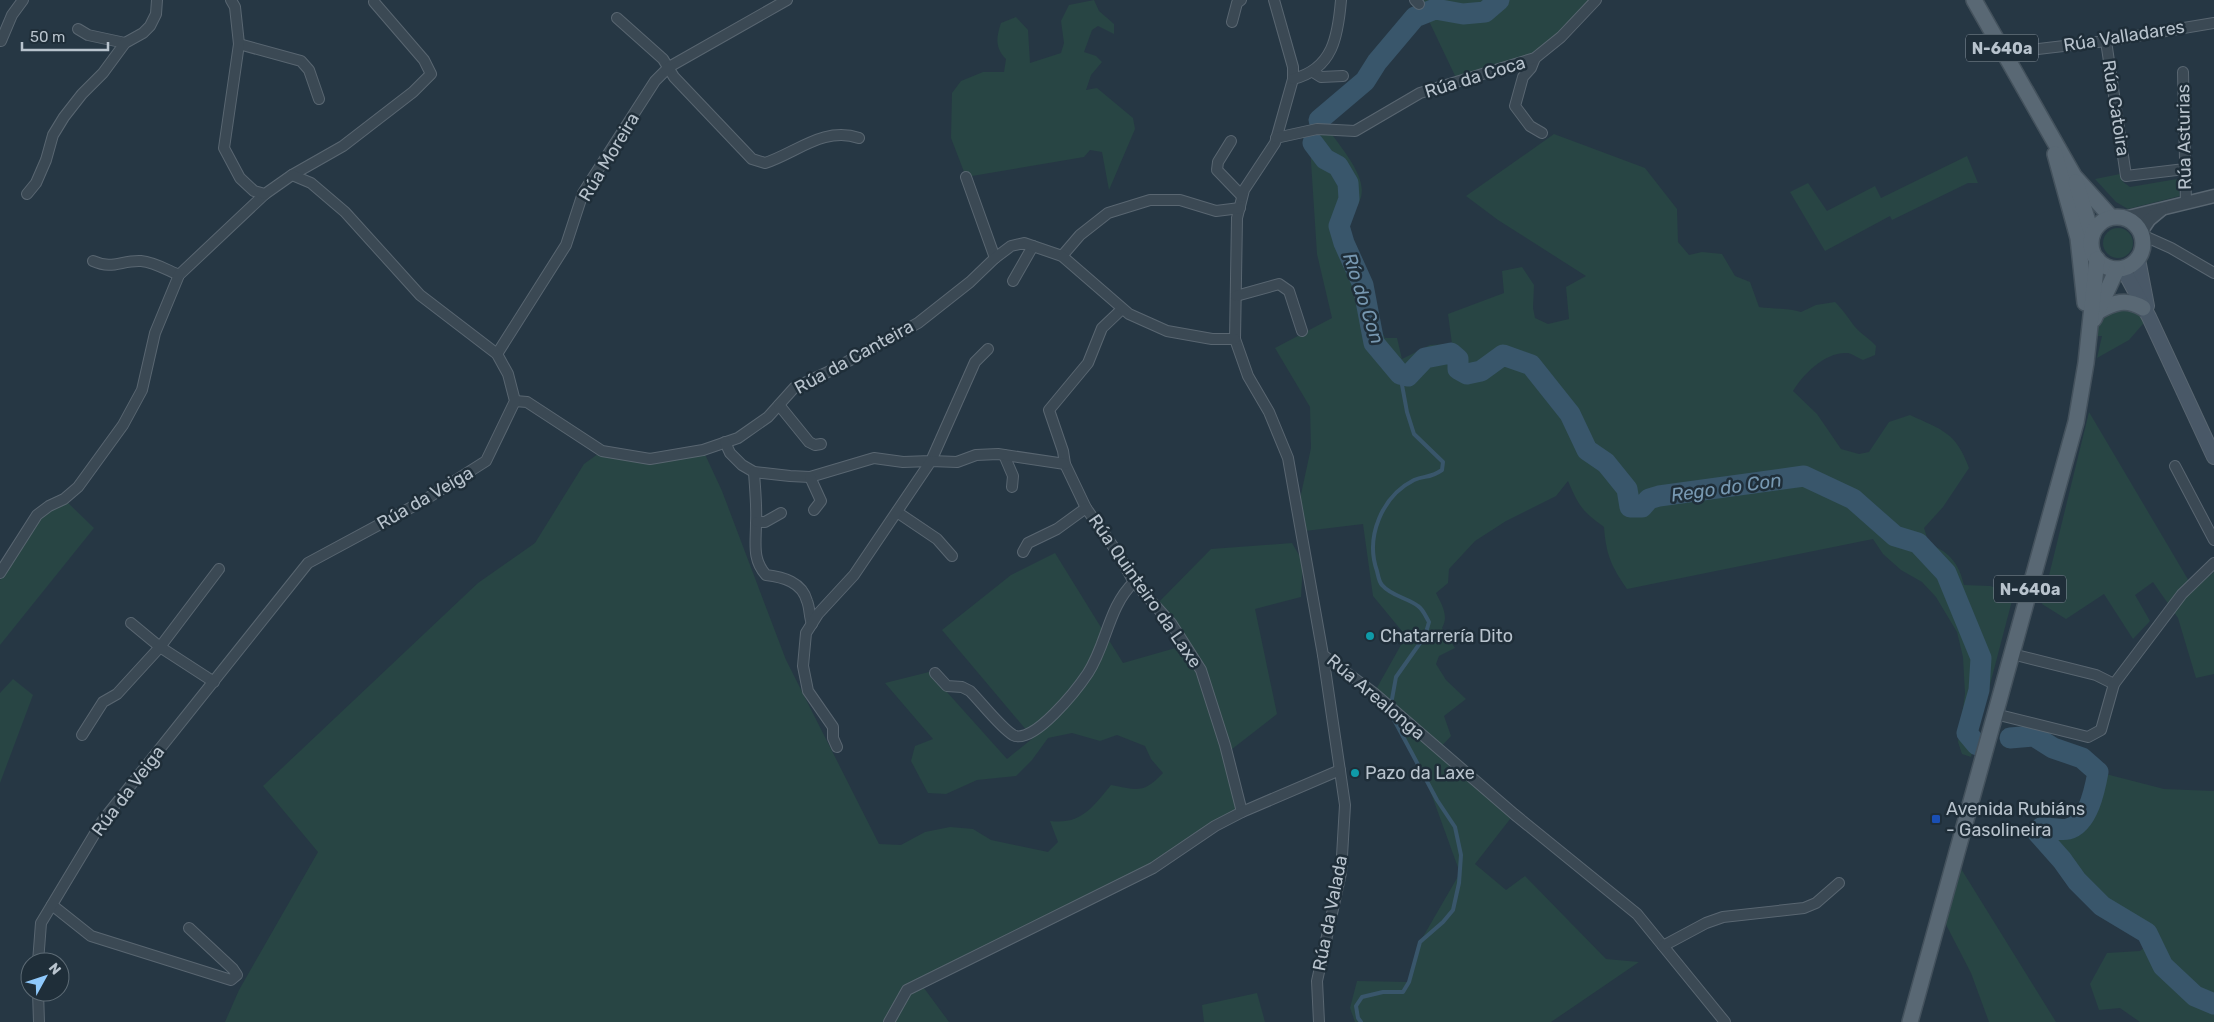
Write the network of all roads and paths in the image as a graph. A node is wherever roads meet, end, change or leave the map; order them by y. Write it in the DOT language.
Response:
graph roads {
  1 [pos="23,0"];
  2 [pos="157,0"];
  3 [pos="231,0"];
  4 [pos="787,0"];
  5 [pos="1241,0"];
  6 [pos="1274,0"];
  7 [pos="1341,0"];
  8 [pos="1596,0"];
  9 [pos="1974,0"];
  10 [pos="374,2"];
  11 [pos="617,18"];
  12 [pos="1232,22"];
  13 [pos="2214,22"];
  14 [pos="78,29"];
  15 [pos="1,41"];
  16 [pos="2106,41"];
  17 [pos="125,43"];
  18 [pos="239,44"];
  19 [pos="2004,53"];
  20 [pos="1535,58"];
  21 [pos="669,67"];
  22 [pos="1313,72"];
  23 [pos="2182,72"];
  24 [pos="1343,76"];
  25 [pos="1293,79"];
  26 [pos="319,99"];
  27 [pos="1542,133"];
  28 [pos="2051,136"];
  29 [pos="859,138"];
  30 [pos="1276,138"];
  31 [pos="1231,141"];
  32 [pos="2185,169"];
  33 [pos="292,175"];
  34 [pos="2074,176"];
  35 [pos="966,177"];
  36 [pos="28,194"];
  37 [pos="264,194"];
  38 [pos="1242,196"];
  39 [pos="2214,196"];
  40 [pos="2186,203"];
  41 [pos="1240,208"];
  42 [pos="2163,208"];
  43 [pos="2118,218"];
  44 [pos="2142,233"];
  45 [pos="2092,235"];
  46 [pos="1033,246"];
  47 [pos="1062,256"];
  48 [pos="995,258"];
  49 [pos="2096,259"];
  50 [pos="2138,259"];
  51 [pos="93,261"];
  52 [pos="2120,269"];
  53 [pos="2214,273"];
  54 [pos="179,275"];
  55 [pos="1013,282"];
  56 [pos="1236,296"];
  57 [pos="1122,309"];
  58 [pos="2097,312"];
  59 [pos="2146,312"];
  60 [pos="1302,331"];
  61 [pos="2088,332"];
  62 [pos="1236,339"];
  63 [pos="988,349"];
  64 [pos="497,354"];
  65 [pos="516,400"];
  66 [pos="778,405"];
  67 [pos="725,442"];
  68 [pos="821,444"];
  69 [pos="1004,454"];
  70 [pos="2214,457"];
  71 [pos="931,461"];
  72 [pos="1065,464"];
  73 [pos="2175,466"];
  74 [pos="754,472"];
  75 [pos="810,477"];
  76 [pos="1012,486"];
  77 [pos="1086,508"];
  78 [pos="814,510"];
  79 [pos="897,512"];
  80 [pos="781,513"];
  81 [pos="757,522"];
  82 [pos="2214,540"];
  83 [pos="1023,552"];
  84 [pos="952,556"];
  85 [pos="2214,563"];
  86 [pos="219,569"];
  87 [pos="0,573"];
  88 [pos="1134,582"];
  89 [pos="131,622"];
  90 [pos="812,624"];
  91 [pos="160,647"];
  92 [pos="2012,654"];
  93 [pos="1323,655"];
  94 [pos="935,673"];
  95 [pos="214,682"];
  96 [pos="2114,684"];
  97 [pos="1995,714"];
  98 [pos="82,734"];
  99 [pos="837,747"];
  100 [pos="1340,770"];
  101 [pos="1242,812"];
  102 [pos="1839,883"];
  103 [pos="52,906"];
  104 [pos="189,928"];
  105 [pos="1663,946"];
  106 [pos="39,952"];
  107 [pos="38,1002"];
  108 [pos="39,1022"];
  109 [pos="889,1022"];
  110 [pos="1320,1022"];
  111 [pos="1725,1022"];
  112 [pos="1910,1022"];
  1 -- 15 [label="street"];
  2 -- 17 [label="street"];
  3 -- 18 [label="street"];
  4 -- 21 [label="street, Rúa Moreira"];
  5 -- 12 [label="street"];
  6 -- 25 [label="street, Rúa Arealonga"];
  7 -- 22 [label="street"];
  8 -- 20 [label="street, Rúa da Coca"];
  9 -- 19 [label="main road, N-640a"];
  10 -- 33 [label="street"];
  11 -- 21 [label="street"];
  13 -- 16 [label="street, Rúa Valladares"];
  14 -- 17 [label="street"];
  16 -- 19 [label="street, Rúa Valladares"];
  16 -- 32 [label="street, Rúa Catoira"];
  17 -- 36 [label="street"];
  18 -- 26 [label="street"];
  18 -- 37 [label="street"];
  19 -- 28 [label="main road, N-640a"];
  20 -- 27 [label="street, Rúa da Coca"];
  20 -- 30 [label="street, Rúa da Coca"];
  21 -- 29 [label="street"];
  21 -- 64 [label="street, Rúa Moreira"];
  22 -- 24 [label="street"];
  22 -- 25 [label="street"];
  23 -- 32 [label="street, Rúa Asturias"];
  25 -- 30 [label="street, Rúa Arealonga"];
  28 -- 34 [label="main road, N-640a"];
  28 -- 61 [label="main road, N-640a"];
  30 -- 38 [label="street, Rúa Arealonga"];
  31 -- 38 [label="street"];
  32 -- 40 [label="street, Rúa Asturias"];
  33 -- 37 [label="street"];
  33 -- 64 [label="street"];
  34 -- 43 [label="main road, N-640a"];
  34 -- 45 [label="main road, N-640a"];
  35 -- 48 [label="street"];
  37 -- 54 [label="street"];
  38 -- 41 [label="street, Rúa Arealonga"];
  39 -- 40 [label="street"];
  40 -- 42 [label="street"];
  41 -- 47 [label="street"];
  41 -- 56 [label="street, Rúa Arealonga"];
  42 -- 43 [label="street"];
  42 -- 44 [label="street"];
  43 -- 44 [label="main road, N-640a"];
  43 -- 45 [label="main road"];
  44 -- 50 [label="main road"];
  44 -- 53 [label="street"];
  45 -- 49 [label="main road, N-640a"];
  46 -- 47 [label="street, Rúa da Canteira"];
  46 -- 48 [label="street, Rúa da Canteira"];
  46 -- 55 [label="street"];
  47 -- 57 [label="street, Rúa da Canteira"];
  48 -- 66 [label="street, Rúa da Canteira"];
  49 -- 52 [label="main road"];
  49 -- 61 [label="main road, N-640a"];
  50 -- 52 [label="main road"];
  50 -- 59 [label="main road"];
  51 -- 54 [label="street"];
  52 -- 58 [label="main road, N-640a"];
  52 -- 59 [label="main road"];
  54 -- 87 [label="street"];
  56 -- 60 [label="street"];
  56 -- 62 [label="street, Rúa Arealonga"];
  57 -- 62 [label="street, Rúa da Canteira"];
  57 -- 72 [label="street, Rúa Quinteiro da Laxe"];
  58 -- 59 [label="main road"];
  58 -- 61 [label="main road, N-640a"];
  59 -- 70 [label="main road"];
  61 -- 92 [label="main road, N-640a"];
  62 -- 93 [label="street, Rúa Arealonga"];
  63 -- 71 [label="street"];
  64 -- 65 [label="street"];
  65 -- 67 [label="street, Rúa da Canteira"];
  65 -- 95 [label="street, Rúa da Veiga"];
  66 -- 67 [label="street, Rúa da Canteira"];
  66 -- 68 [label="street"];
  67 -- 74 [label="street"];
  69 -- 71 [label="street"];
  69 -- 72 [label="street"];
  69 -- 76 [label="street"];
  71 -- 75 [label="street"];
  71 -- 79 [label="street"];
  72 -- 77 [label="street, Rúa Quinteiro da Laxe"];
  73 -- 82 [label="street"];
  74 -- 75 [label="street"];
  74 -- 81 [label="street"];
  75 -- 78 [label="street"];
  77 -- 83 [label="street"];
  77 -- 88 [label="street, Rúa Quinteiro da Laxe"];
  79 -- 84 [label="street"];
  79 -- 90 [label="street"];
  80 -- 81 [label="street"];
  81 -- 90 [label="street"];
  85 -- 96 [label="street"];
  86 -- 91 [label="street"];
  88 -- 94 [label="street"];
  88 -- 101 [label="street, Rúa Quinteiro da Laxe"];
  89 -- 91 [label="street"];
  90 -- 99 [label="street"];
  91 -- 95 [label="street"];
  91 -- 98 [label="street"];
  92 -- 96 [label="street"];
  92 -- 97 [label="main road, N-640a"];
  93 -- 100 [label="street, Rúa da Valada"];
  93 -- 105 [label="street, Rúa Arealonga"];
  95 -- 103 [label="street, Rúa da Veiga"];
  96 -- 97 [label="street"];
  97 -- 112 [label="main road, N-640a"];
  100 -- 101 [label="street"];
  100 -- 110 [label="street, Rúa da Valada"];
  101 -- 109 [label="street"];
  102 -- 105 [label="street"];
  103 -- 104 [label="street"];
  103 -- 106 [label="street, Rúa da Veiga"];
  105 -- 111 [label="street, Rúa Arealonga"];
  107 -- 108 [label="street"];
}
